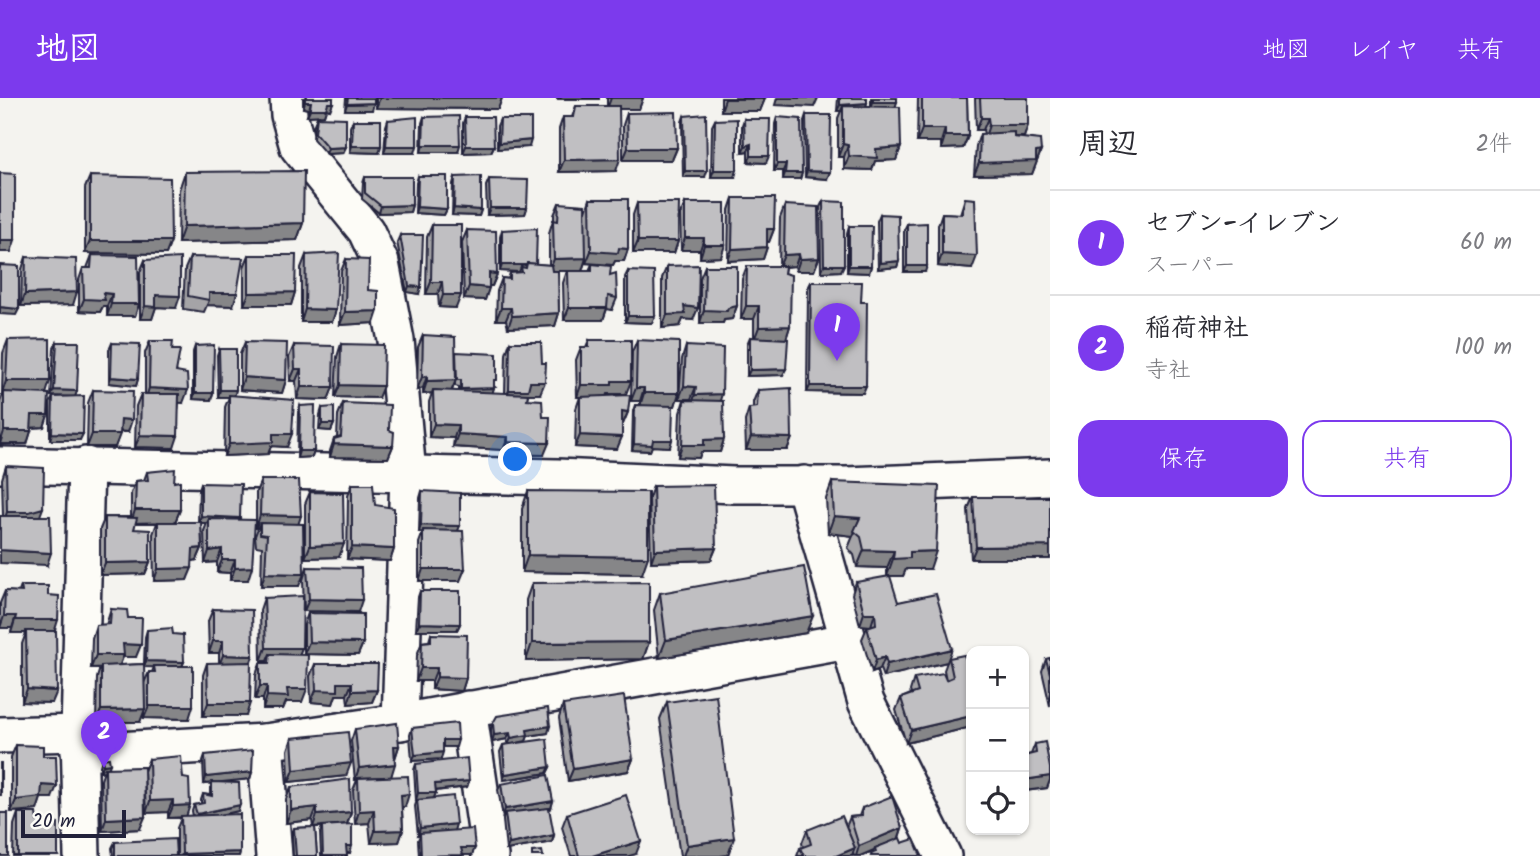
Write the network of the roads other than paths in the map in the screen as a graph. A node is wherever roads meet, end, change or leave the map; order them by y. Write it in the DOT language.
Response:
graph roads {
  1 [pos="288,98"];
  2 [pos="0,465"];
  3 [pos="86,465"];
  4 [pos="408,474"];
  5 [pos="1050,477"];
  6 [pos="804,484"];
  7 [pos="848,641"];
  8 [pos="468,709"];
  9 [pos="400,722"];
  10 [pos="0,735"];
  11 [pos="264,742"];
  12 [pos="79,743"];
  13 [pos="82,856"];
  14 [pos="274,856"];
  15 [pos="490,856"];
  16 [pos="943,856"];
  1 -- 4 [label="street"];
  2 -- 3 [label="street"];
  3 -- 4 [label="street"];
  3 -- 12 [label="street"];
  4 -- 6 [label="street"];
  4 -- 9 [label="street"];
  5 -- 6 [label="street"];
  6 -- 7 [label="street"];
  7 -- 8 [label="street"];
  7 -- 16 [label="street"];
  8 -- 9 [label="street"];
  8 -- 15 [label="street"];
  9 -- 11 [label="street"];
  10 -- 12 [label="street"];
  11 -- 12 [label="street"];
  11 -- 14 [label="street"];
  12 -- 13 [label="street"];
}
